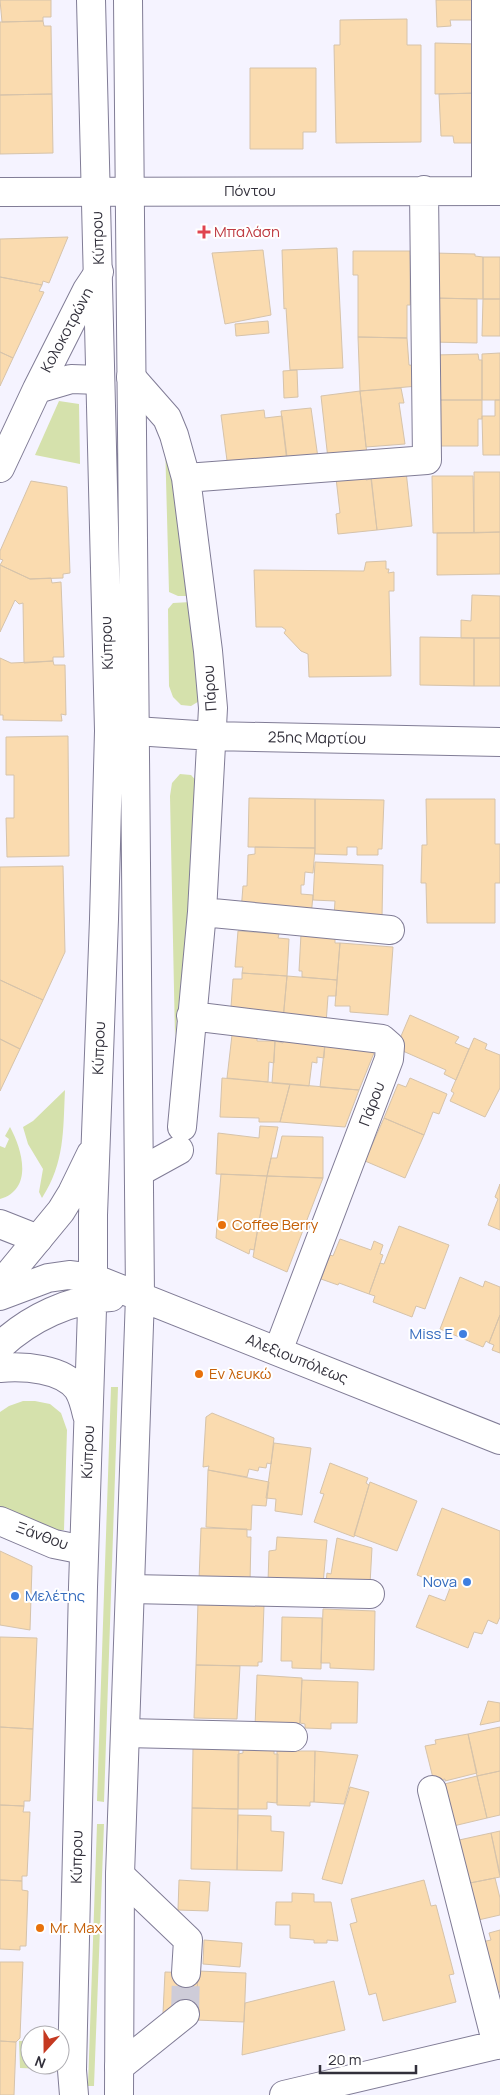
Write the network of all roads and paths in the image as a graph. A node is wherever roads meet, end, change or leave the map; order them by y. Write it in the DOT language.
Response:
graph roads {
  1 [pos="92,0"];
  2 [pos="128,0"];
  3 [pos="486,0"];
  4 [pos="424,190"];
  5 [pos="96,191"];
  6 [pos="493,191"];
  7 [pos="0,192"];
  8 [pos="130,192"];
  9 [pos="99,272"];
  10 [pos="131,377"];
  11 [pos="100,380"];
  12 [pos="37,389"];
  13 [pos="0,468"];
  14 [pos="186,478"];
  15 [pos="135,731"];
  16 [pos="212,736"];
  17 [pos="500,742"];
  18 [pos="202,912"];
  19 [pos="390,930"];
  20 [pos="191,1016"];
  21 [pos="97,1123"];
  22 [pos="139,1172"];
  23 [pos="0,1224"];
  24 [pos="38,1239"];
  25 [pos="0,1285"];
  26 [pos="93,1288"];
  27 [pos="0,1296"];
  28 [pos="140,1296"];
  29 [pos="0,1346"];
  30 [pos="278,1351"];
  31 [pos="0,1368"];
  32 [pos="89,1420"];
  33 [pos="500,1440"];
  34 [pos="0,1521"];
  35 [pos="84,1550"];
  36 [pos="130,1589"];
  37 [pos="370,1594"];
  38 [pos="125,1733"];
  39 [pos="293,1737"];
  40 [pos="432,1790"];
  41 [pos="120,1875"];
  42 [pos="186,1973"];
  43 [pos="185,2014"];
  44 [pos="499,2044"];
  45 [pos="119,2068"];
  46 [pos="74,2095"];
  47 [pos="120,2095"];
  48 [pos="284,2095"];
  1 -- 5 [label="main road, Κύπρου"];
  2 -- 8 [label="main road, Κύπρου"];
  3 -- 6 [label="main road"];
  4 -- 6 [label="main road, Πόντου"];
  4 -- 8 [label="main road, Πόντου"];
  4 -- 14 [label="main road"];
  5 -- 7 [label="main road, Πόντου"];
  5 -- 8 [label="main road, Πόντου"];
  5 -- 9 [label="main road, Κύπρου"];
  8 -- 10 [label="main road, Κύπρου"];
  9 -- 11 [label="main road, Κύπρου"];
  9 -- 12 [label="main road, Κολοκοτρώνη"];
  10 -- 14 [label="main road, Πάρου"];
  10 -- 15 [label="main road, Κύπρου"];
  11 -- 12 [label="main road, Κολοκοτρώνη"];
  11 -- 21 [label="main road, Κύπρου"];
  12 -- 13 [label="main road, Κολοκοτρώνη"];
  14 -- 16 [label="main road, Πάρου"];
  15 -- 16 [label="main road, 25ης Μαρτίου"];
  15 -- 22 [label="main road, Κύπρου"];
  16 -- 17 [label="main road, 25ης Μαρτίου"];
  16 -- 18 [label="main road, Πάρου"];
  18 -- 19 [label="main road"];
  18 -- 20 [label="main road, Πάρου"];
  20 -- 22 [label="main road, Πάρου"];
  20 -- 30 [label="main road, Πάρου"];
  21 -- 24 [label="main road"];
  21 -- 26 [label="main road, Κύπρου"];
  22 -- 28 [label="main road, Κύπρου"];
  23 -- 24 [label="main road"];
  24 -- 25 [label="main road"];
  26 -- 27 [label="main road, Αλεξιουπόλεως"];
  26 -- 28 [label="main road, Αλεξιουπόλεως"];
  26 -- 29 [label="main road"];
  26 -- 32 [label="main road, Κύπρου"];
  28 -- 30 [label="main road, Αλεξιουπόλεως"];
  28 -- 36 [label="main road, Κύπρου"];
  30 -- 33 [label="main road, Αλεξιουπόλεως"];
  31 -- 32 [label="main road"];
  32 -- 35 [label="main road, Κύπρου"];
  34 -- 35 [label="main road, Ξάνθου"];
  35 -- 46 [label="main road, Κύπρου"];
  36 -- 37 [label="main road"];
  36 -- 38 [label="main road, Κύπρου"];
  38 -- 39 [label="main road"];
  38 -- 41 [label="main road, Κύπρου"];
  40 -- 44 [label="main road"];
  41 -- 42 [label="main road"];
  41 -- 45 [label="main road, Κύπρου"];
  43 -- 45 [label="main road"];
  44 -- 48 [label="main road"];
  45 -- 47 [label="main road, Κύπρου"];
}
